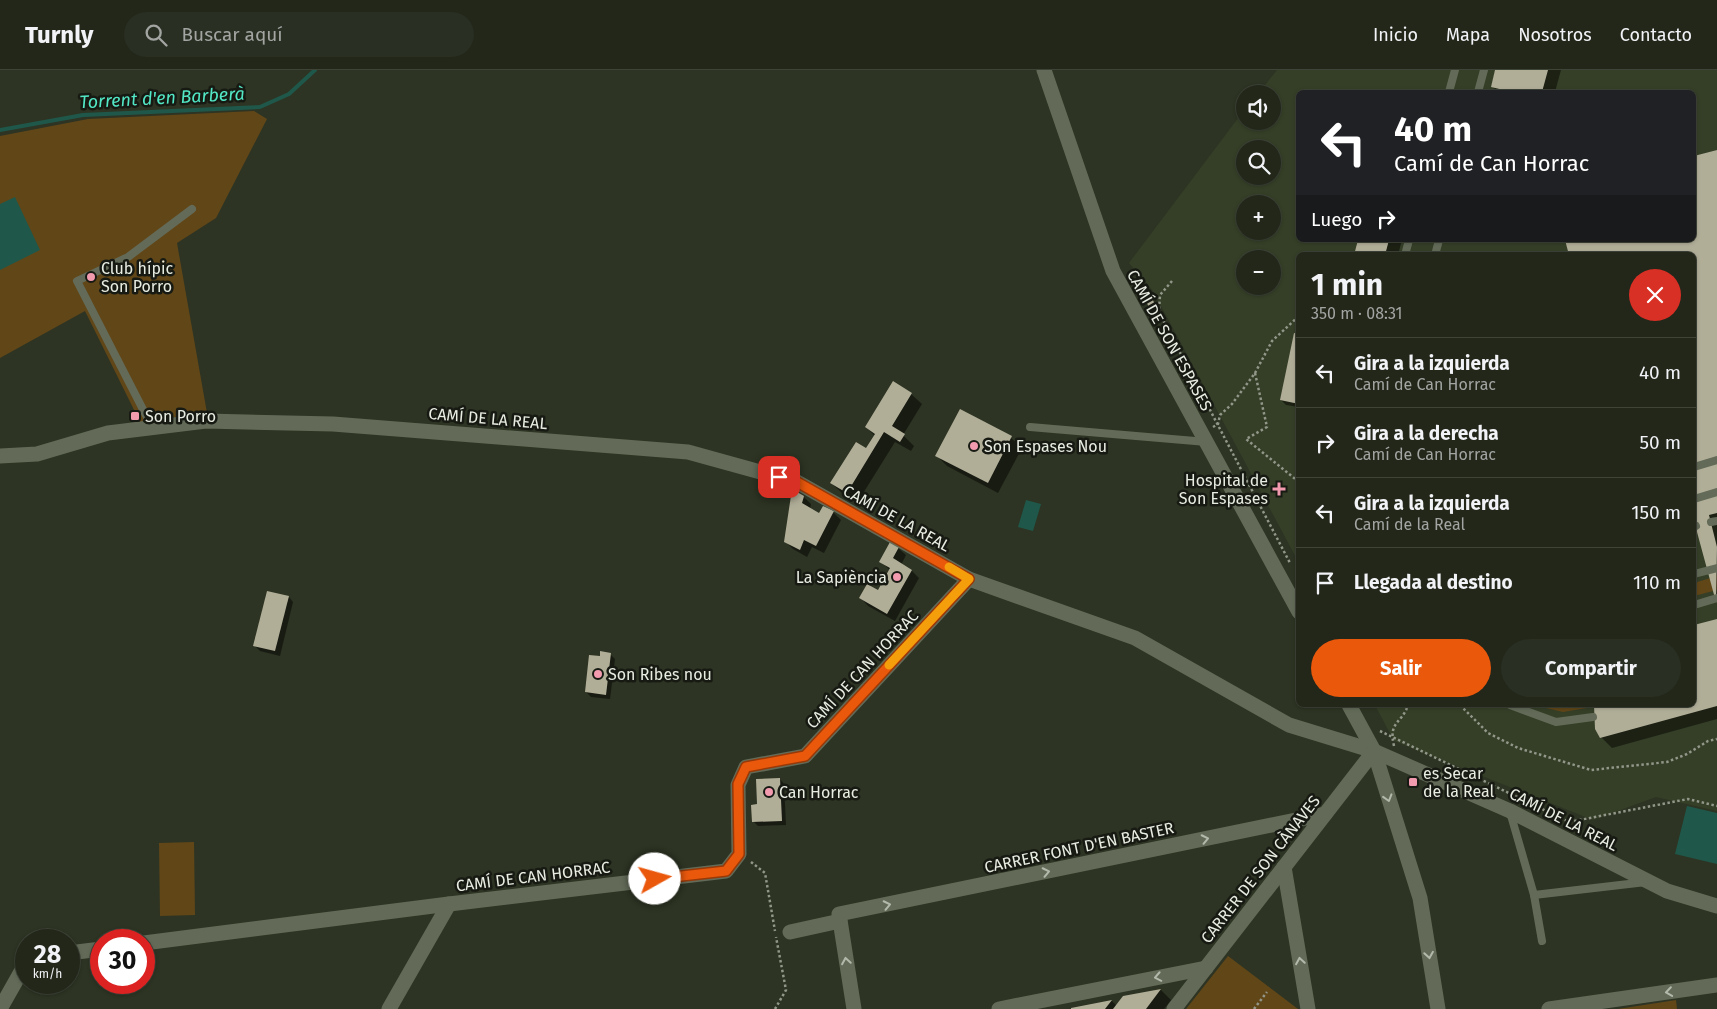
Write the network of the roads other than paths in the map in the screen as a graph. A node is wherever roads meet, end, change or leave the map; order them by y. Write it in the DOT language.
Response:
graph roads {
  1 [pos="1044,70"];
  2 [pos="1454,70"];
  3 [pos="1484,70"];
  4 [pos="1449,90"];
  5 [pos="1479,90"];
  6 [pos="192,209"];
  7 [pos="152,428"];
  8 [pos="1030,428"];
  9 [pos="1204,437"];
  10 [pos="0,456"];
  11 [pos="1717,460"];
  12 [pos="1696,466"];
  13 [pos="1717,492"];
  14 [pos="1696,498"];
  15 [pos="1717,568"];
  16 [pos="1696,573"];
  17 [pos="969,579"];
  18 [pos="1717,598"];
  19 [pos="1696,604"];
  20 [pos="1296,606"];
  21 [pos="1350,707"];
  22 [pos="1515,707"];
  23 [pos="1593,717"];
  24 [pos="1374,751"];
  25 [pos="1510,811"];
  26 [pos="1325,814"];
  27 [pos="1284,867"];
  28 [pos="1649,882"];
  29 [pos="1534,895"];
  30 [pos="449,904"];
  31 [pos="1717,906"];
  32 [pos="839,917"];
  33 [pos="790,932"];
  34 [pos="1542,941"];
  35 [pos="155,942"];
  36 [pos="1206,968"];
  37 [pos="15,982"];
  38 [pos="1717,985"];
  39 [pos="0,1009"];
  40 [pos="389,1009"];
  41 [pos="854,1009"];
  42 [pos="999,1009"];
  43 [pos="1174,1009"];
  44 [pos="1308,1009"];
  45 [pos="1438,1009"];
  46 [pos="1549,1009"];
  1 -- 9 [label="street, CAMÍ DE SON ESPASES"];
  2 -- 4 [label="lane"];
  3 -- 5 [label="lane"];
  6 -- 7 [label="lane"];
  7 -- 10 [label="street, CAMÍ DE LA REAL"];
  7 -- 17 [label="street, CAMÍ DE LA REAL"];
  8 -- 9 [label="lane"];
  9 -- 20 [label="street, CAMÍ DE SON ESPASES"];
  11 -- 12 [label="lane"];
  13 -- 14 [label="lane"];
  15 -- 16 [label="lane"];
  17 -- 24 [label="street, CAMÍ DE LA REAL"];
  17 -- 30 [label="street, CAMÍ DE CAN HORRAC"];
  18 -- 19 [label="lane"];
  21 -- 24 [label="street"];
  22 -- 23 [label="lane"];
  24 -- 25 [label="street, CAMÍ DE LA REAL"];
  24 -- 26 [label="street, CARRER DE SON CÀNAVES"];
  24 -- 45 [label="street, one-way"];
  25 -- 28 [label="street, CAMÍ DE LA REAL"];
  25 -- 29 [label="lane"];
  26 -- 27 [label="street, CARRER DE SON CÀNAVES"];
  32 -- 26 [label="street, CARRER FONT D'EN BASTER, one-way"];
  27 -- 36 [label="street, CARRER DE SON CÀNAVES"];
  44 -- 27 [label="street, one-way"];
  28 -- 29 [label="lane"];
  28 -- 31 [label="street, CAMÍ DE LA REAL"];
  29 -- 34 [label="lane"];
  30 -- 35 [label="street, CAMÍ DE CAN HORRAC"];
  30 -- 40 [label="street"];
  32 -- 33 [label="street, CARRER FONT D'EN BASTER"];
  41 -- 32 [label="street, one-way"];
  36 -- 42 [label="street, one-way"];
  36 -- 43 [label="street, CARRER DE SON CÀNAVES"];
  37 -- 39 [label="street"];
  38 -- 46 [label="street, one-way"];
}
